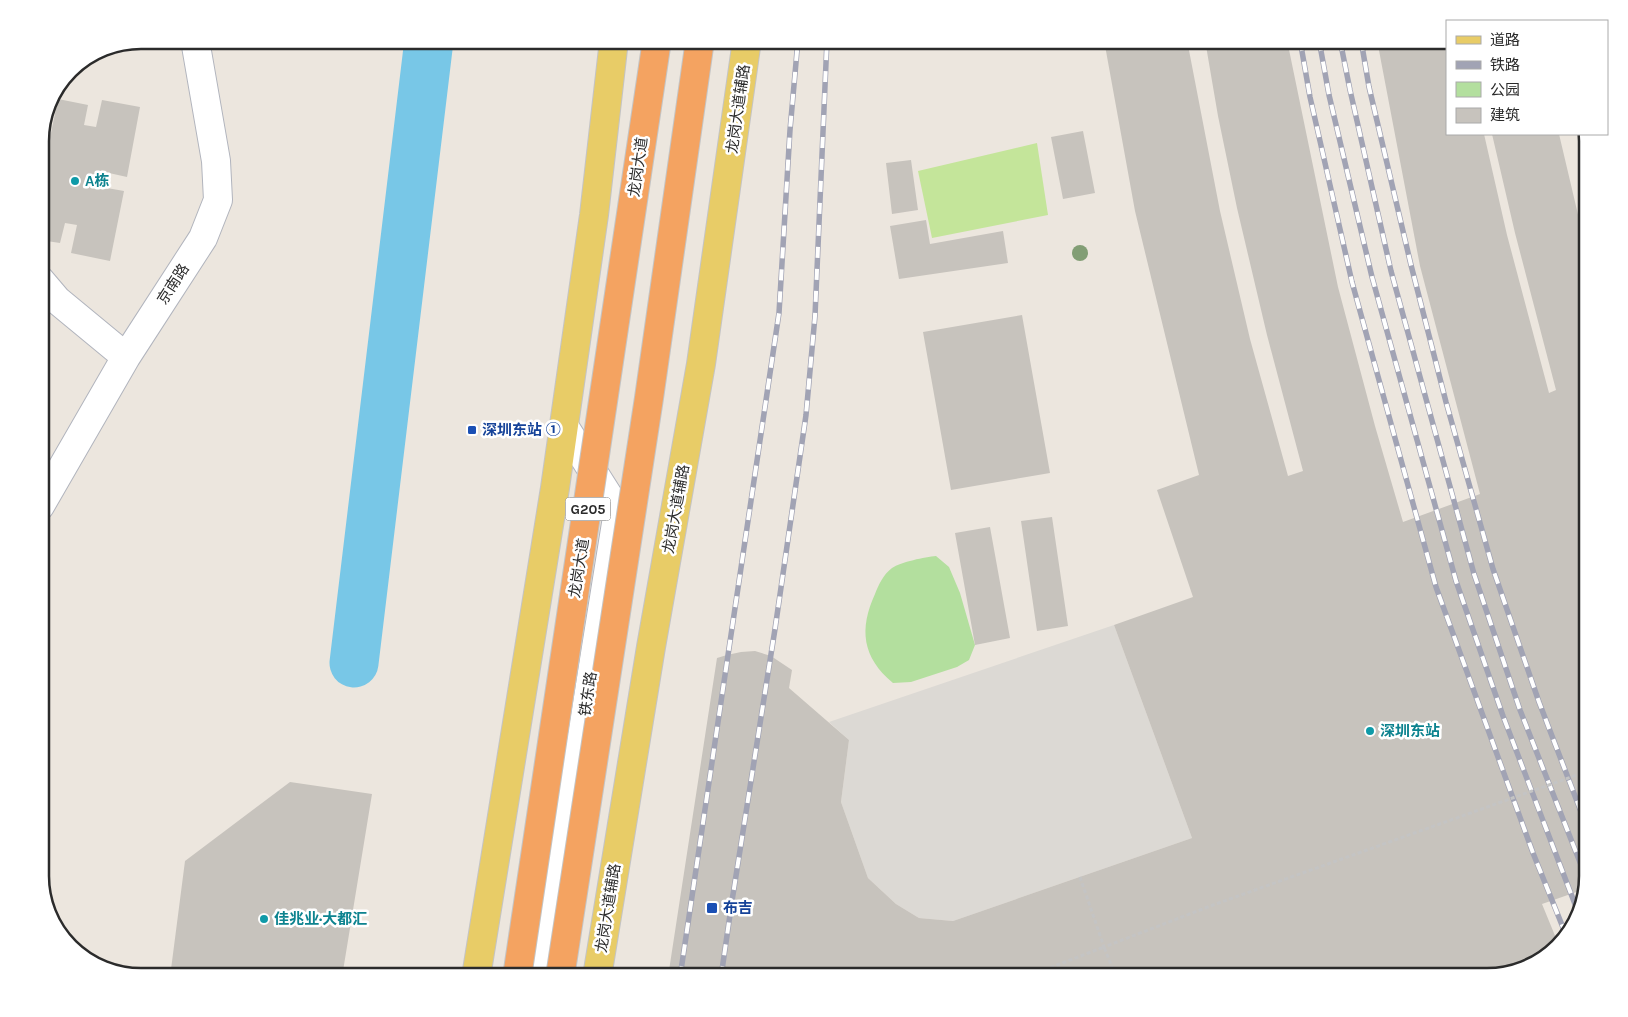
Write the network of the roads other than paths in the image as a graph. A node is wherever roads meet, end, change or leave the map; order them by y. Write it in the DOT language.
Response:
graph roads {
  1 [pos="197,49"];
  2 [pos="613,49"];
  3 [pos="656,49"];
  4 [pos="699,49"];
  5 [pos="747,49"];
  6 [pos="49,291"];
  7 [pos="126,357"];
  8 [pos="564,426"];
  9 [pos="49,490"];
  10 [pos="477,968"];
  11 [pos="518,968"];
  12 [pos="544,968"];
  13 [pos="561,968"];
  14 [pos="598,968"];
  1 -- 7 [label="street, 京南路"];
  2 -- 8 [label="main road"];
  3 -- 11 [label="highway, 龙岗大道 / G205, bridge"];
  4 -- 13 [label="highway, G205, bridge"];
  5 -- 14 [label="main road, 龙岗大道辅路"];
  6 -- 7 [label="street"];
  7 -- 9 [label="street, 京南路"];
  8 -- 10 [label="main road"];
  8 -- 12 [label="street, 铁东路"];
}
